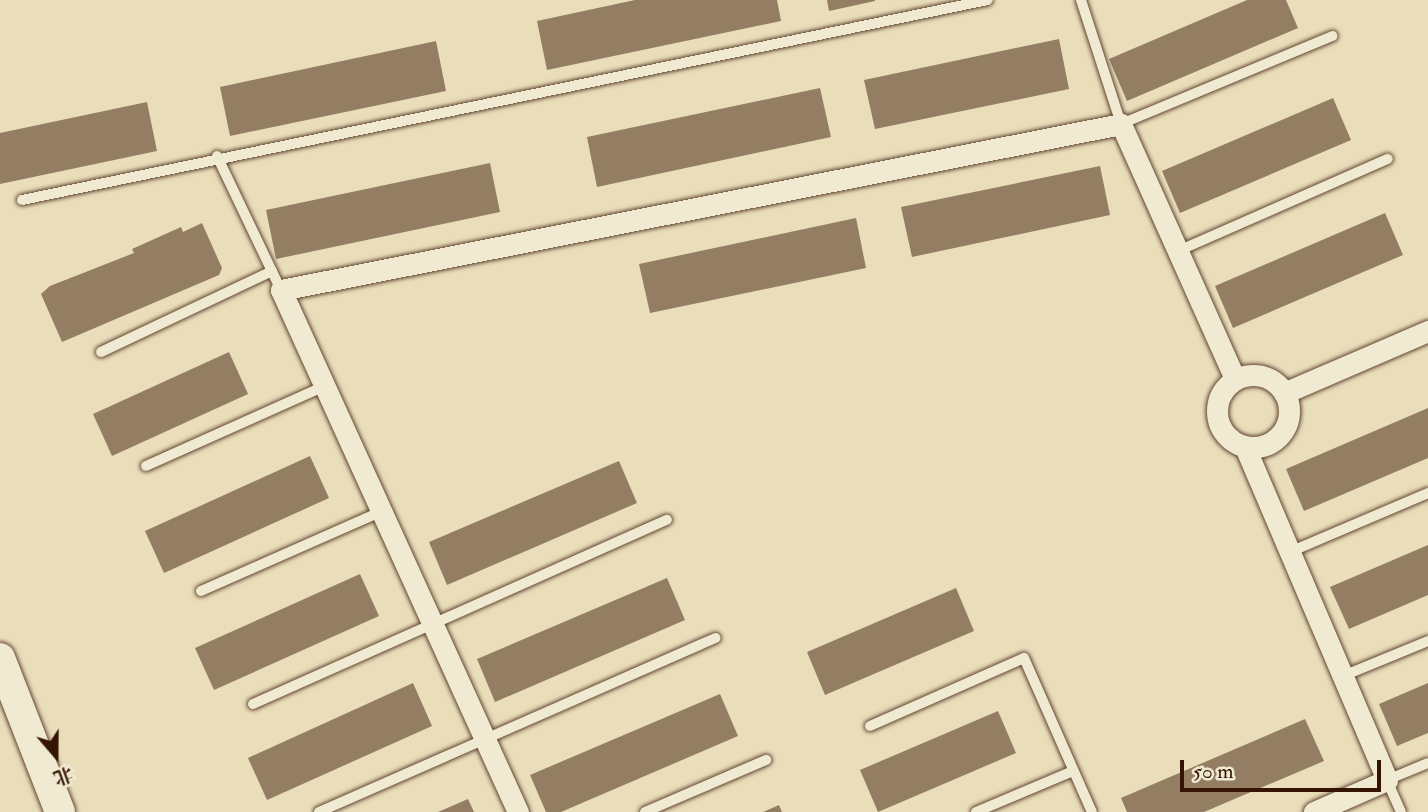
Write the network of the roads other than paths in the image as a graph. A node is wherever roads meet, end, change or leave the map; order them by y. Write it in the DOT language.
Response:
graph roads {
  1 [pos="988,0"];
  2 [pos="1081,0"];
  3 [pos="1332,36"];
  4 [pos="1121,124"];
  5 [pos="217,156"];
  6 [pos="1388,159"];
  7 [pos="22,200"];
  8 [pos="1178,251"];
  9 [pos="277,281"];
  10 [pos="1428,331"];
  11 [pos="101,352"];
  12 [pos="1235,379"];
  13 [pos="325,386"];
  14 [pos="1284,393"];
  15 [pos="1245,447"];
  16 [pos="146,466"];
  17 [pos="1428,493"];
  18 [pos="382,511"];
  19 [pos="667,520"];
  20 [pos="1290,552"];
  21 [pos="201,591"];
  22 [pos="432,622"];
  23 [pos="715,638"];
  24 [pos="1428,641"];
  25 [pos="0,658"];
  26 [pos="1343,676"];
  27 [pos="253,704"];
  28 [pos="870,726"];
  29 [pos="485,738"];
  30 [pos="766,760"];
  31 [pos="1428,762"];
  32 [pos="1073,771"];
  33 [pos="1387,780"];
  34 [pos="60,812"];
  35 [pos="319,812"];
  36 [pos="518,812"];
  37 [pos="645,812"];
  38 [pos="976,812"];
  39 [pos="1092,812"];
  40 [pos="1314,812"];
  41 [pos="1401,812"];
  1 -- 5 [label="lane"];
  2 -- 4 [label="lane"];
  3 -- 4 [label="lane"];
  4 -- 8 [label="street"];
  4 -- 9 [label="street"];
  5 -- 7 [label="lane"];
  5 -- 9 [label="lane"];
  6 -- 8 [label="lane"];
  8 -- 12 [label="street"];
  9 -- 11 [label="lane"];
  9 -- 13 [label="street"];
  10 -- 14 [label="street"];
  12 -- 14 [label="street"];
  12 -- 15 [label="street"];
  13 -- 16 [label="lane"];
  13 -- 18 [label="street"];
  14 -- 15 [label="street"];
  15 -- 20 [label="street"];
  17 -- 20 [label="lane"];
  18 -- 21 [label="lane"];
  18 -- 22 [label="street"];
  19 -- 22 [label="lane"];
  20 -- 26 [label="street"];
  22 -- 27 [label="lane"];
  22 -- 29 [label="street"];
  23 -- 29 [label="lane"];
  24 -- 26 [label="lane"];
  25 -- 34 [label="main road"];
  26 -- 33 [label="street"];
  28 -- 32 [label="lane"];
  29 -- 35 [label="lane"];
  29 -- 36 [label="street"];
  30 -- 37 [label="lane"];
  31 -- 33 [label="lane"];
  32 -- 38 [label="lane"];
  32 -- 39 [label="lane"];
  33 -- 40 [label="street"];
  33 -- 41 [label="lane"];
}
